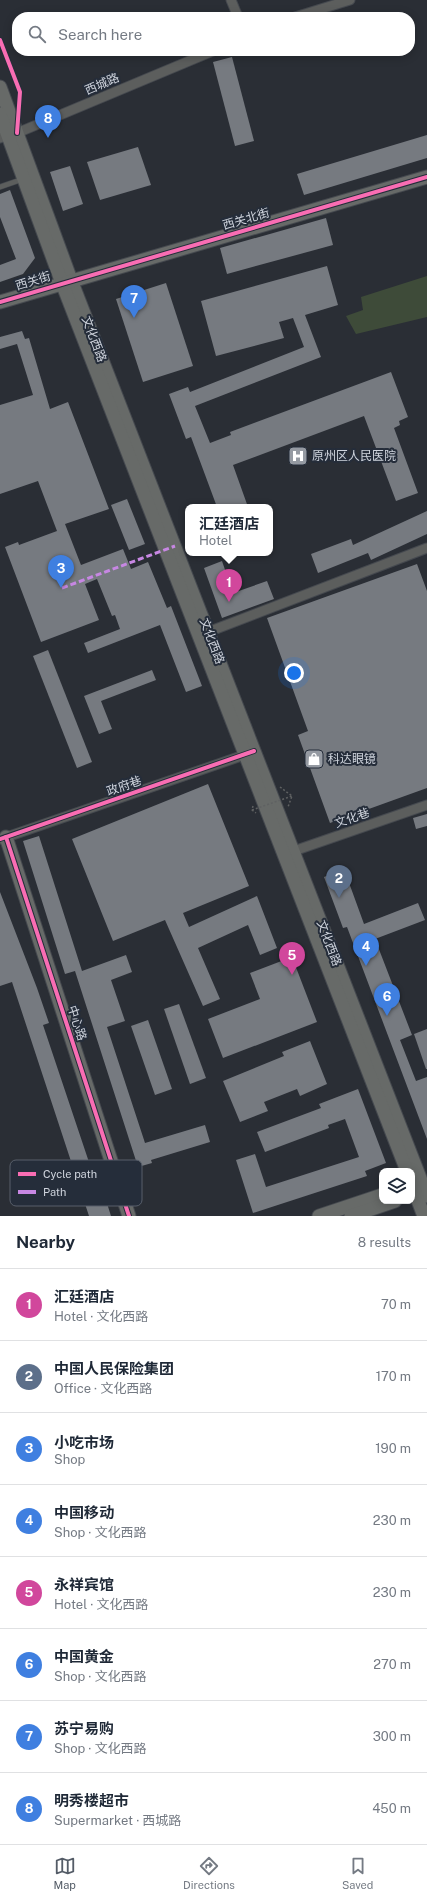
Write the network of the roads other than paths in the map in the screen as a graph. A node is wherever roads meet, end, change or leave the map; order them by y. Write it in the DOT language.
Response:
graph roads {
  1 [pos="232,0"];
  2 [pos="350,0"];
  3 [pos="236,12"];
  4 [pos="307,12"];
  5 [pos="201,56"];
  6 [pos="0,87"];
  7 [pos="0,114"];
  8 [pos="9,136"];
  9 [pos="427,177"];
  10 [pos="24,179"];
  11 [pos="0,187"];
  12 [pos="67,281"];
  13 [pos="0,302"];
  14 [pos="427,548"];
  15 [pos="208,632"];
  16 [pos="250,753"];
  17 [pos="427,805"];
  18 [pos="3,838"];
  19 [pos="289,852"];
  20 [pos="110,1160"];
  21 [pos="406,1168"];
  22 [pos="419,1189"];
  23 [pos="379,1196"];
  24 [pos="386,1204"];
  25 [pos="126,1206"];
  26 [pos="129,1216"];
  27 [pos="319,1216"];
  28 [pos="351,1216"];
  29 [pos="424,1216"];
  1 -- 3 [label="street"];
  2 -- 4 [label="street"];
  5 -- 8 [label="street, 西城路"];
  6 -- 8 [label="main road, 文化西路"];
  7 -- 8 [label="main road, 文化西路"];
  8 -- 10 [label="main road, 文化西路"];
  8 -- 12 [label="main road, 文化西路"];
  9 -- 12 [label="main road, 西关北街"];
  10 -- 11 [label="lane"];
  10 -- 12 [label="main road, 文化西路"];
  12 -- 13 [label="main road, 西关街"];
  12 -- 15 [label="main road, 文化西路"];
  12 -- 16 [label="main road, 文化西路"];
  14 -- 15 [label="street"];
  15 -- 16 [label="main road, 文化西路"];
  16 -- 18 [label="street, 政府巷"];
  16 -- 19 [label="main road, 文化西路"];
  17 -- 19 [label="street, 文化巷"];
  18 -- 20 [label="main road, 中心路"];
  19 -- 21 [label="main road, 文化西路"];
  19 -- 22 [label="main road, 文化西路"];
  22 -- 29 [label="main road, 文化西路"];
  23 -- 27 [label="main road"];
  24 -- 28 [label="main road"];
  25 -- 26 [label="main road, 中心路"];
}
